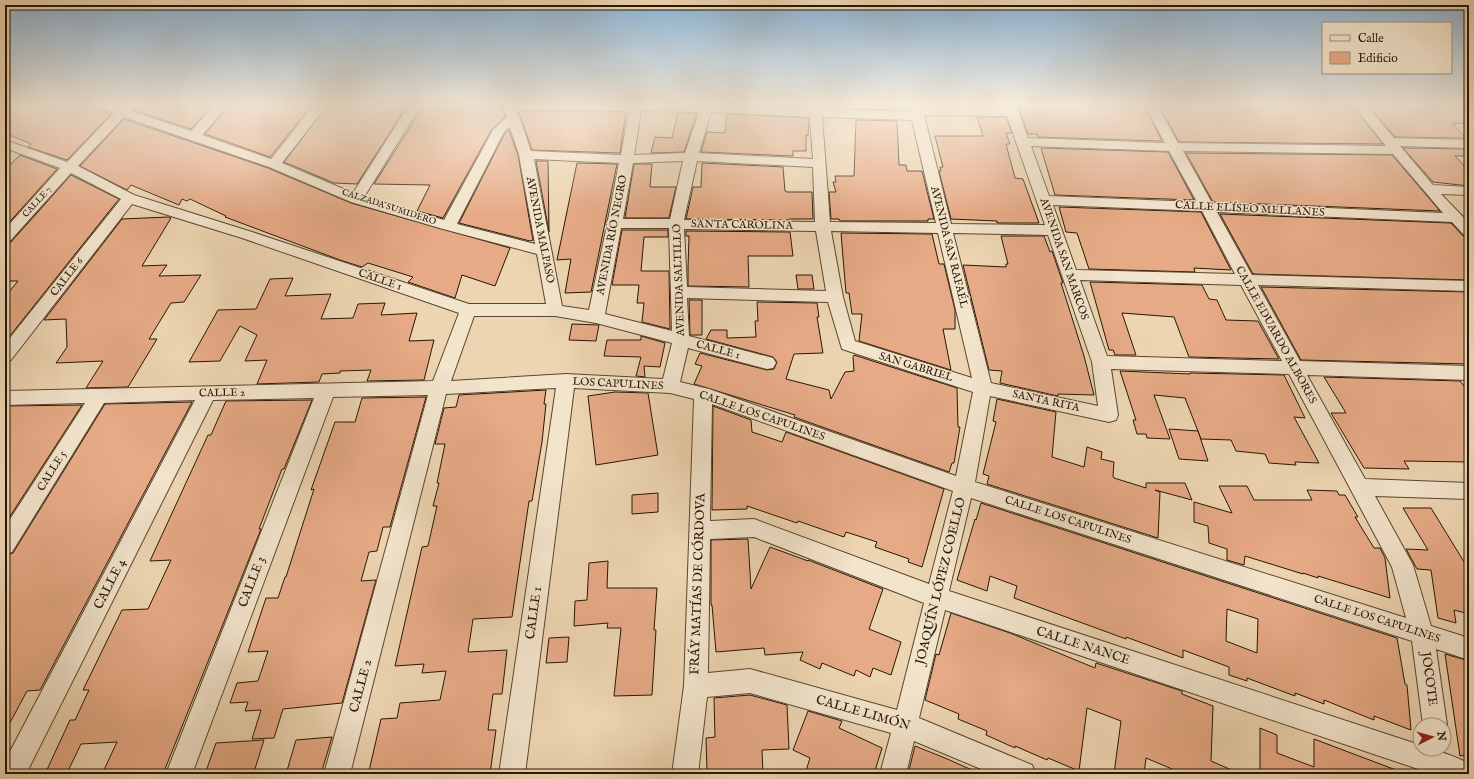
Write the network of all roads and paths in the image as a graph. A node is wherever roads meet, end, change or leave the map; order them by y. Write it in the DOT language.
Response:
graph roads {
  1 [pos="94,141"];
  2 [pos="209,141"];
  3 [pos="292,141"];
  4 [pos="392,141"];
  5 [pos="493,141"];
  6 [pos="521,141"];
  7 [pos="630,141"];
  8 [pos="696,141"];
  9 [pos="818,141"];
  10 [pos="923,141"];
  11 [pos="1171,141"];
  12 [pos="1390,141"];
  13 [pos="1023,142"];
  14 [pos="5,144"];
  15 [pos="1469,144"];
  16 [pos="1394,146"];
  17 [pos="1174,147"];
  18 [pos="526,155"];
  19 [pos="691,157"];
  20 [pos="627,159"];
  21 [pos="820,163"];
  22 [pos="274,164"];
  23 [pos="69,167"];
  24 [pos="1429,189"];
  25 [pos="1469,191"];
  26 [pos="129,198"];
  27 [pos="356,199"];
  28 [pos="1043,200"];
  29 [pos="1207,207"];
  30 [pos="1456,218"];
  31 [pos="613,223"];
  32 [pos="676,224"];
  33 [pos="448,226"];
  34 [pos="823,226"];
  35 [pos="944,228"];
  36 [pos="1054,230"];
  37 [pos="1469,232"];
  38 [pos="5,238"];
  39 [pos="544,251"];
  40 [pos="1070,275"];
  41 [pos="1246,280"];
  42 [pos="1469,286"];
  43 [pos="679,292"];
  44 [pos="835,297"];
  45 [pos="468,310"];
  46 [pos="555,310"];
  47 [pos="596,317"];
  48 [pos="681,340"];
  49 [pos="5,356"];
  50 [pos="1101,362"];
  51 [pos="767,363"];
  52 [pos="1295,368"];
  53 [pos="1469,373"];
  54 [pos="566,381"];
  55 [pos="670,386"];
  56 [pos="439,388"];
  57 [pos="983,388"];
  58 [pos="326,391"];
  59 [pos="208,393"];
  60 [pos="703,394"];
  61 [pos="98,397"];
  62 [pos="5,398"];
  63 [pos="1109,415"];
  64 [pos="964,487"];
  65 [pos="1360,487"];
  66 [pos="1469,491"];
  67 [pos="700,532"];
  68 [pos="5,545"];
  69 [pos="1402,565"];
  70 [pos="936,597"];
  71 [pos="1422,632"];
  72 [pos="1469,649"];
  73 [pos="696,686"];
  74 [pos="1434,717"];
  75 [pos="905,724"];
  76 [pos="1441,762"];
  77 [pos="12,774"];
  78 [pos="179,774"];
  79 [pos="337,774"];
  80 [pos="512,774"];
  81 [pos="685,774"];
  82 [pos="893,774"];
  83 [pos="1023,774"];
  84 [pos="1465,774"];
  1 -- 23 [label="street, CALLE 7"];
  2 -- 22 [label="street, CALZADA SUMIDERO"];
  3 -- 22 [label="street"];
  4 -- 27 [label="street"];
  5 -- 33 [label="street"];
  6 -- 18 [label="street, AVENIDA MALPASO"];
  7 -- 20 [label="street, AVENIDA RÍO NEGRO"];
  8 -- 19 [label="street, AVENIDA SALTILLO"];
  9 -- 21 [label="street"];
  10 -- 35 [label="street, AVENIDA SAN RAFAÉL"];
  11 -- 17 [label="street, CALLE EDUARDO ALBORES"];
  12 -- 16 [label="street"];
  13 -- 17 [label="street"];
  13 -- 28 [label="street, AVENIDA SAN MARCOS"];
  14 -- 23 [label="street, CALLE 1"];
  15 -- 16 [label="street"];
  16 -- 17 [label="street"];
  16 -- 24 [label="street"];
  17 -- 29 [label="street, CALLE EDUARDO ALBORES"];
  18 -- 20 [label="street"];
  18 -- 39 [label="street, AVENIDA MALPASO"];
  19 -- 20 [label="street"];
  19 -- 21 [label="street"];
  19 -- 32 [label="street, AVENIDA SALTILLO"];
  20 -- 31 [label="street, AVENIDA RÍO NEGRO"];
  21 -- 34 [label="street"];
  22 -- 27 [label="street, CALZADA SUMIDERO"];
  23 -- 26 [label="street, CALLE 1"];
  23 -- 38 [label="street, CALLE 7"];
  24 -- 25 [label="street"];
  24 -- 30 [label="street"];
  26 -- 45 [label="street, CALLE 1"];
  26 -- 49 [label="street, CALLE 6"];
  27 -- 33 [label="street, CALZADA SUMIDERO"];
  28 -- 29 [label="street, CALLE ELÍSEO MELLANES"];
  28 -- 36 [label="street, AVENIDA SAN MARCOS"];
  29 -- 30 [label="street, CALLE ELÍSEO MELLANES"];
  29 -- 41 [label="street, CALLE EDUARDO ALBORES"];
  30 -- 37 [label="street"];
  31 -- 32 [label="street, SANTA CAROLINA"];
  31 -- 47 [label="street, AVENIDA RÍO NEGRO"];
  32 -- 34 [label="street, SANTA CAROLINA"];
  32 -- 43 [label="street, AVENIDA SALTILLO"];
  33 -- 39 [label="street, CALZADA SUMIDERO"];
  34 -- 35 [label="street, SANTA CAROLINA"];
  34 -- 44 [label="street"];
  35 -- 36 [label="street, SANTA CAROLINA"];
  35 -- 57 [label="street, AVENIDA SAN RAFAÉL"];
  36 -- 40 [label="street, AVENIDA SAN MARCOS"];
  39 -- 46 [label="street, AVENIDA MALPASO"];
  40 -- 41 [label="street"];
  40 -- 50 [label="street, AVENIDA SAN MARCOS"];
  41 -- 42 [label="street"];
  41 -- 52 [label="street, CALLE EDUARDO ALBORES"];
  43 -- 44 [label="street"];
  43 -- 48 [label="street, AVENIDA SALTILLO"];
  44 -- 57 [label="street, SAN GABRIEL"];
  45 -- 46 [label="street, CALLE 1"];
  45 -- 56 [label="street, CALLE 2"];
  46 -- 47 [label="street, CALLE 1"];
  47 -- 48 [label="street, CALLE 1"];
  48 -- 51 [label="street, CALLE 1"];
  48 -- 55 [label="street, AVENIDA SALTILLO"];
  50 -- 52 [label="street"];
  50 -- 63 [label="street, AVENIDA SAN MARCOS"];
  52 -- 53 [label="street"];
  52 -- 65 [label="street, CALLE EDUARDO ALBORES"];
  54 -- 55 [label="street, LOS CAPULINES"];
  54 -- 56 [label="street, CALLE 2"];
  54 -- 80 [label="street, CALLE 1"];
  55 -- 60 [label="street, CALLE LOS CAPULINES"];
  56 -- 58 [label="street, CALLE 2"];
  56 -- 79 [label="street, CALLE 2"];
  57 -- 63 [label="street, SANTA RITA"];
  57 -- 64 [label="street, JOAQUÍN LÓPEZ COELLO"];
  58 -- 59 [label="street, CALLE 2"];
  58 -- 78 [label="street, CALLE 3"];
  59 -- 61 [label="street, CALLE 2"];
  59 -- 77 [label="street, CALLE 4"];
  60 -- 64 [label="street, CALLE LOS CAPULINES"];
  60 -- 67 [label="street, FRÁY MATÍAS DE CÓRDOVA"];
  61 -- 62 [label="street, CALLE 2"];
  61 -- 68 [label="street, CALLE 5"];
  64 -- 70 [label="street, JOAQUÍN LÓPEZ COELLO"];
  64 -- 71 [label="street, CALLE LOS CAPULINES"];
  65 -- 66 [label="street"];
  65 -- 69 [label="street, CALLE EDUARDO ALBORES"];
  67 -- 70 [label="street, CALLE NANCE"];
  67 -- 73 [label="street, FRÁY MATÍAS DE CÓRDOVA"];
  69 -- 71 [label="street, JOCOTE"];
  70 -- 75 [label="street, JOAQUÍN LÓPEZ COELLO"];
  70 -- 76 [label="street, CALLE NANCE"];
  71 -- 72 [label="street, CALLE LOS CAPULINES"];
  71 -- 74 [label="street, JOCOTE"];
  73 -- 75 [label="street, CALLE LIMÓN"];
  73 -- 81 [label="street, FRÁY MATÍAS DE CÓRDOVA"];
  75 -- 82 [label="street, JOAQUÍN LÓPEZ COELLO"];
  75 -- 83 [label="street, CALLE LIMÓN"];
  76 -- 84 [label="street, CALLE NANCE"];
}
